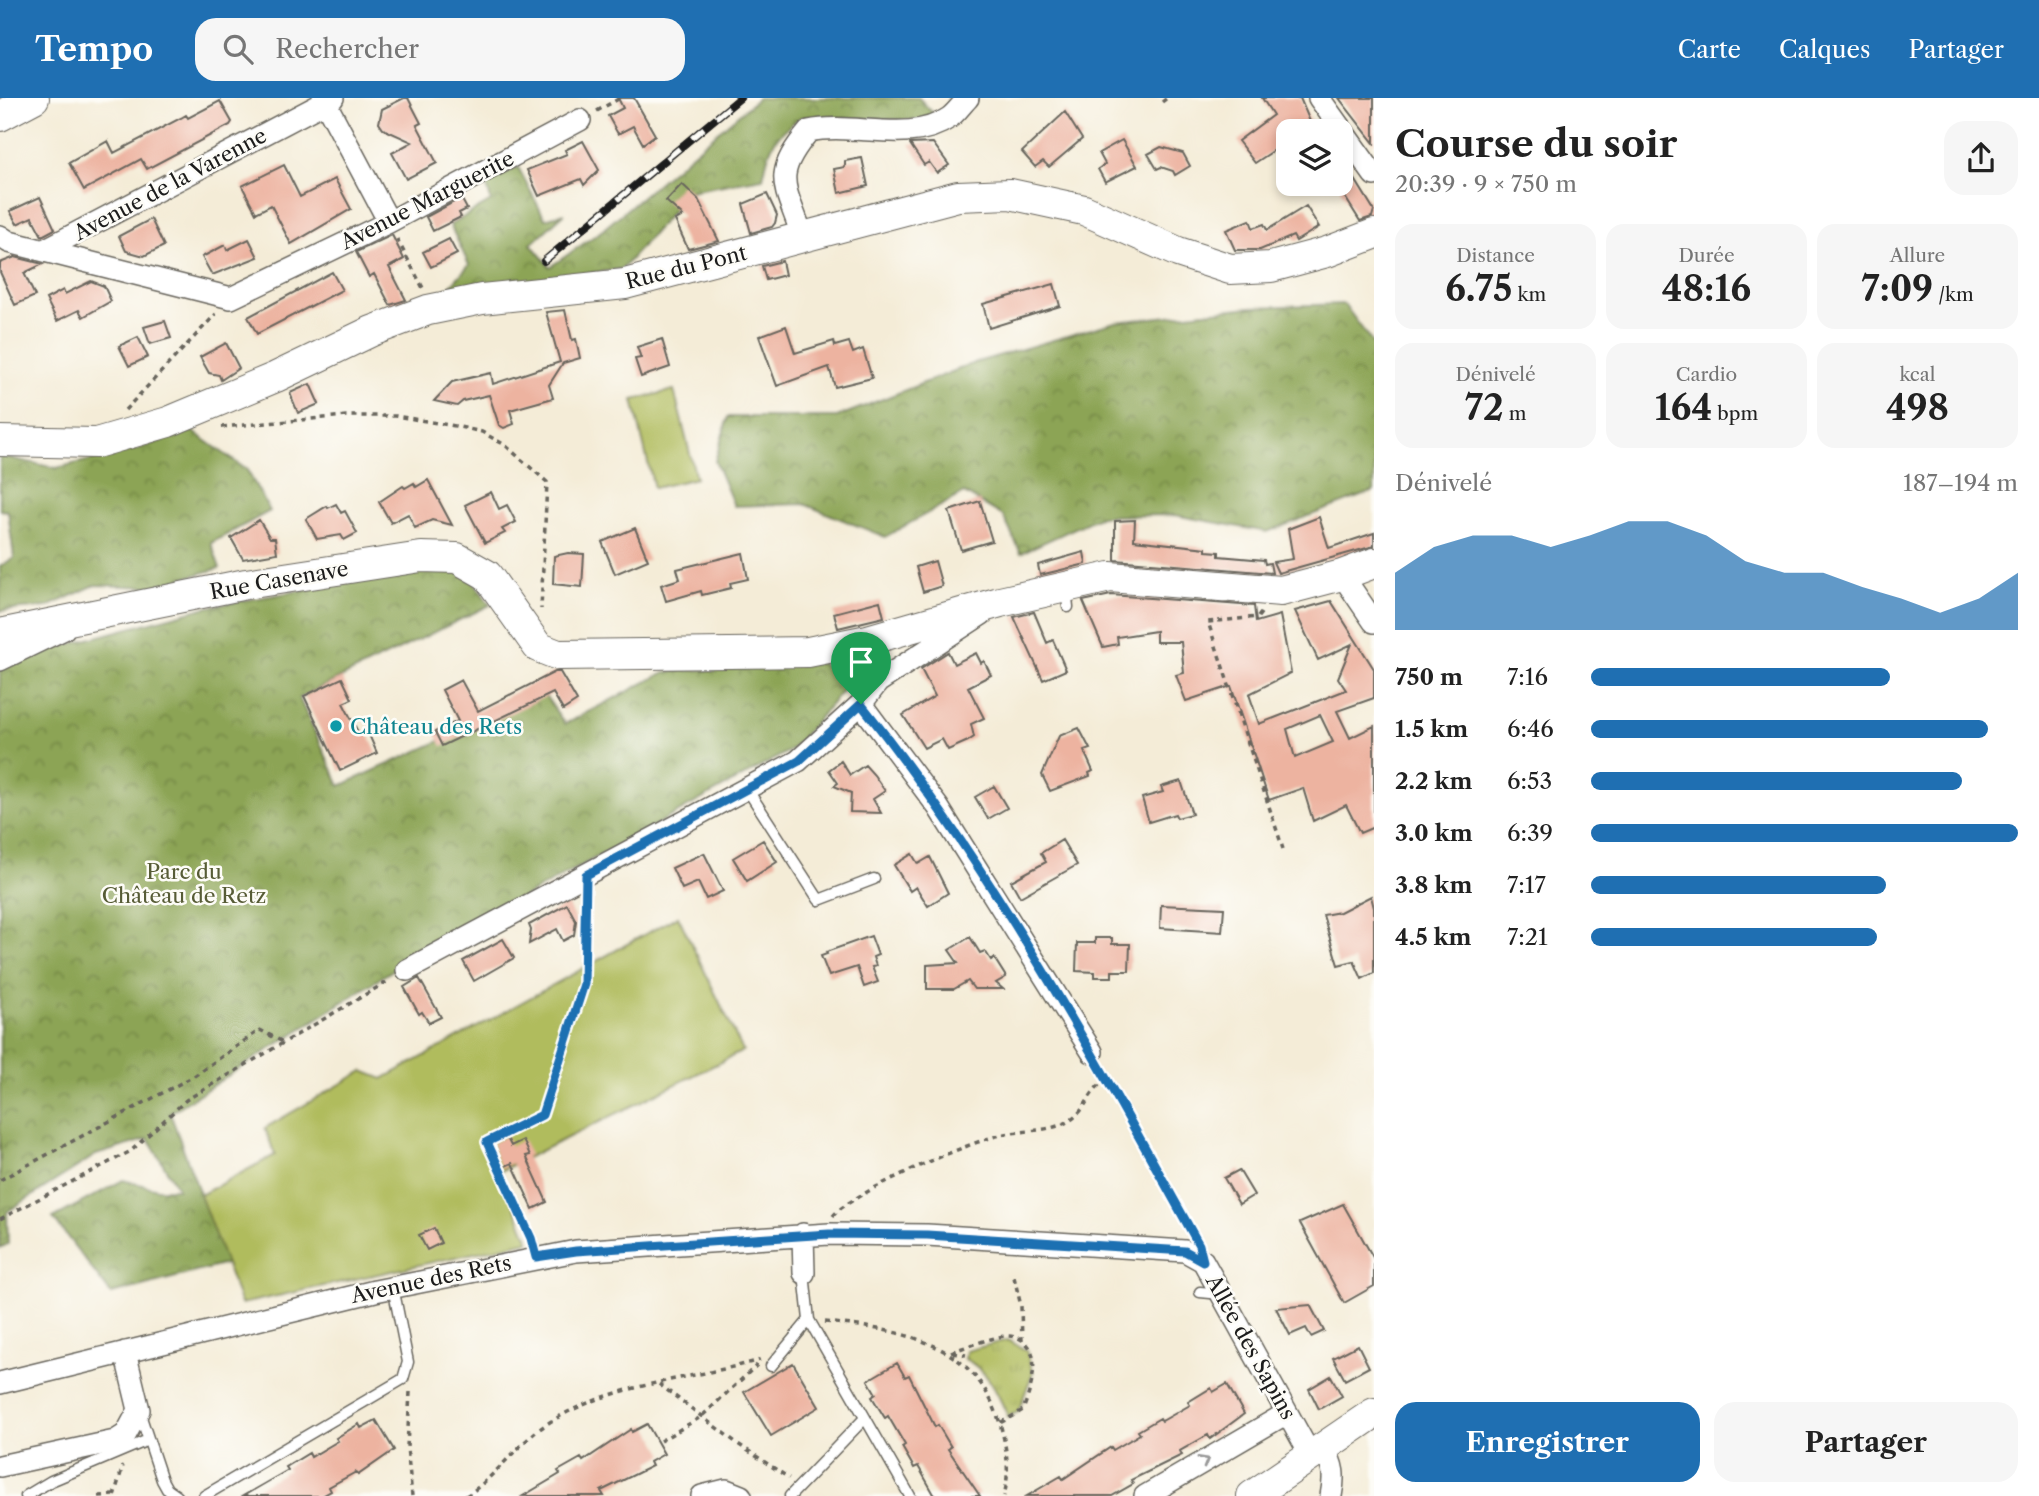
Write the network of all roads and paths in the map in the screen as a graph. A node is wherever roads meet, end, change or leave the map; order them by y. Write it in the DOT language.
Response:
graph roads {
  1 [pos="34,98"];
  2 [pos="621,98"];
  3 [pos="968,98"];
  4 [pos="1167,98"];
  5 [pos="1319,98"];
  6 [pos="327,99"];
  7 [pos="1162,102"];
  8 [pos="0,116"];
  9 [pos="580,120"];
  10 [pos="1374,176"];
  11 [pos="389,222"];
  12 [pos="1374,234"];
  13 [pos="802,235"];
  14 [pos="0,236"];
  15 [pos="44,250"];
  16 [pos="231,298"];
  17 [pos="429,299"];
  18 [pos="122,412"];
  19 [pos="218,427"];
  20 [pos="0,442"];
  21 [pos="1374,563"];
  22 [pos="1342,575"];
  23 [pos="1000,602"];
  24 [pos="71,618"];
  25 [pos="1208,622"];
  26 [pos="1374,622"];
  27 [pos="527,633"];
  28 [pos="0,634"];
  29 [pos="0,660"];
  30 [pos="861,704"];
  31 [pos="747,789"];
  32 [pos="1283,849"];
  33 [pos="586,875"];
  34 [pos="874,879"];
  35 [pos="407,970"];
  36 [pos="284,1042"];
  37 [pos="1091,1052"];
  38 [pos="1107,1079"];
  39 [pos="0,1180"];
  40 [pos="0,1219"];
  41 [pos="829,1222"];
  42 [pos="803,1234"];
  43 [pos="536,1257"];
  44 [pos="1203,1261"];
  45 [pos="804,1273"];
  46 [pos="1014,1277"];
  47 [pos="393,1287"];
  48 [pos="1200,1292"];
  49 [pos="1222,1294"];
  50 [pos="809,1320"];
  51 [pos="1022,1342"];
  52 [pos="125,1352"];
  53 [pos="951,1352"];
  54 [pos="966,1355"];
  55 [pos="770,1361"];
  56 [pos="403,1379"];
  57 [pos="0,1383"];
  58 [pos="659,1384"];
  59 [pos="139,1410"];
  60 [pos="1287,1413"];
  61 [pos="1374,1413"];
  62 [pos="701,1417"];
  63 [pos="865,1418"];
  64 [pos="1000,1423"];
  65 [pos="148,1440"];
  66 [pos="660,1441"];
  67 [pos="130,1448"];
  68 [pos="1317,1452"];
  69 [pos="0,1466"];
  70 [pos="800,1485"];
  71 [pos="114,1495"];
  72 [pos="26,1496"];
  73 [pos="99,1496"];
  74 [pos="177,1496"];
  75 [pos="204,1496"];
  76 [pos="412,1496"];
  77 [pos="466,1496"];
  78 [pos="702,1496"];
  79 [pos="741,1496"];
  80 [pos="790,1496"];
  81 [pos="910,1496"];
  82 [pos="1004,1496"];
  83 [pos="1145,1496"];
  84 [pos="1252,1496"];
  85 [pos="1331,1496"];
  1 -- 8 [label="street"];
  2 -- 9 [label="path"];
  3 -- 13 [label="street"];
  4 -- 7 [label="path"];
  5 -- 10 [label="street"];
  6 -- 11 [label="street"];
  6 -- 15 [label="street, Avenue de la Varenne"];
  9 -- 11 [label="street, Avenue Marguerite"];
  11 -- 16 [label="street, Avenue Marguerite"];
  11 -- 17 [label="path"];
  12 -- 13 [label="street, Rue du Pont"];
  13 -- 20 [label="street, Rue du Pont"];
  14 -- 15 [label="street"];
  15 -- 16 [label="street"];
  16 -- 18 [label="path"];
  19 -- 27 [label="path"];
  21 -- 22 [label="street, Rue Casenave"];
  22 -- 23 [label="street, Rue Casenave"];
  22 -- 26 [label="street"];
  23 -- 27 [label="street, Rue Casenave"];
  23 -- 30 [label="street"];
  24 -- 27 [label="street, Rue Casenave"];
  24 -- 28 [label="street, Rue Casenave"];
  24 -- 29 [label="street"];
  25 -- 32 [label="path"];
  30 -- 31 [label="street"];
  30 -- 37 [label="street"];
  31 -- 33 [label="street"];
  31 -- 34 [label="lane"];
  33 -- 35 [label="street"];
  33 -- 43 [label="path"];
  35 -- 36 [label="path"];
  36 -- 39 [label="path"];
  36 -- 40 [label="path"];
  37 -- 38 [label="path, Allée des Sapins"];
  38 -- 41 [label="path"];
  38 -- 44 [label="path, Allée des Sapins"];
  42 -- 43 [label="street, Avenue des Rets"];
  42 -- 44 [label="street, Avenue des Rets"];
  42 -- 45 [label="street"];
  43 -- 47 [label="street, Avenue des Rets"];
  44 -- 49 [label="street, Allée des Sapins"];
  45 -- 50 [label="lane"];
  46 -- 51 [label="path"];
  47 -- 52 [label="street, Avenue des Rets"];
  47 -- 56 [label="lane"];
  48 -- 49 [label="lane"];
  49 -- 60 [label="street, Allée des Sapins"];
  50 -- 53 [label="path"];
  50 -- 55 [label="lane"];
  50 -- 63 [label="lane"];
  51 -- 53 [label="path"];
  51 -- 64 [label="path"];
  52 -- 57 [label="street, Avenue des Rets"];
  52 -- 59 [label="street"];
  53 -- 54 [label="path"];
  53 -- 64 [label="path"];
  55 -- 58 [label="path"];
  55 -- 62 [label="path"];
  56 -- 75 [label="lane"];
  56 -- 76 [label="path"];
  58 -- 62 [label="path"];
  58 -- 77 [label="path"];
  59 -- 65 [label="lane"];
  59 -- 69 [label="street"];
  60 -- 68 [label="street, Allée des Sapins"];
  83 -- 60 [label="street, one-way"];
  61 -- 68 [label="street"];
  62 -- 66 [label="path"];
  62 -- 70 [label="path"];
  63 -- 70 [label="lane"];
  63 -- 81 [label="lane"];
  64 -- 82 [label="path"];
  65 -- 67 [label="lane"];
  65 -- 74 [label="lane"];
  67 -- 71 [label="path"];
  67 -- 72 [label="lane"];
  68 -- 84 [label="street"];
  68 -- 85 [label="street, Allée des Sapins"];
  70 -- 80 [label="lane"];
  71 -- 73 [label="path"];
  78 -- 79 [label="street"];
}
